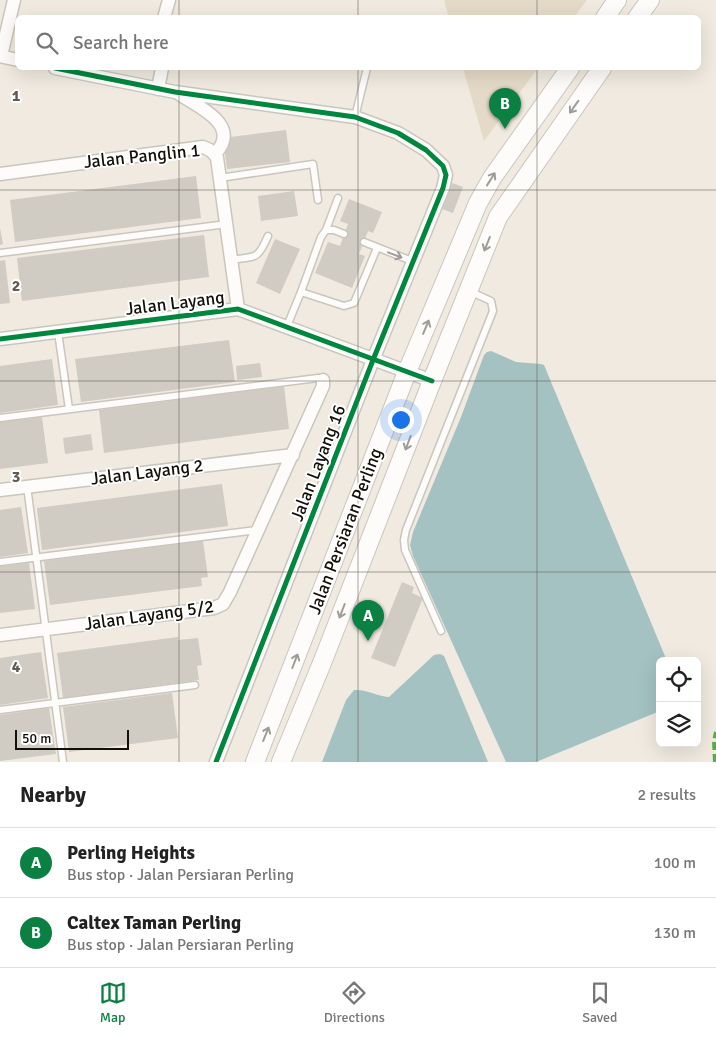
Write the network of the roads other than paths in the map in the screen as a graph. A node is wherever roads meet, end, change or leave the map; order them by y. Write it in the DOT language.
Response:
graph roads {
  1 [pos="14,0"];
  2 [pos="169,0"];
  3 [pos="617,0"];
  4 [pos="650,0"];
  5 [pos="165,15"];
  6 [pos="607,15"];
  7 [pos="640,15"];
  8 [pos="1,56"];
  9 [pos="15,59"];
  10 [pos="65,70"];
  11 [pos="162,70"];
  12 [pos="366,70"];
  13 [pos="569,70"];
  14 [pos="601,70"];
  15 [pos="158,89"];
  16 [pos="175,92"];
  17 [pos="355,116"];
  18 [pos="215,154"];
  19 [pos="0,174"];
  20 [pos="220,178"];
  21 [pos="338,198"];
  22 [pos="318,200"];
  23 [pos="227,224"];
  24 [pos="326,230"];
  25 [pos="344,234"];
  26 [pos="268,236"];
  27 [pos="364,242"];
  28 [pos="377,248"];
  29 [pos="0,253"];
  30 [pos="230,260"];
  31 [pos="412,261"];
  32 [pos="468,291"];
  33 [pos="302,292"];
  34 [pos="238,309"];
  35 [pos="287,326"];
  36 [pos="58,332"];
  37 [pos="0,339"];
  38 [pos="373,360"];
  39 [pos="407,372"];
  40 [pos="323,380"];
  41 [pos="432,381"];
  42 [pos="69,409"];
  43 [pos="0,418"];
  44 [pos="293,455"];
  45 [pos="27,486"];
  46 [pos="0,490"];
  47 [pos="259,530"];
  48 [pos="37,557"];
  49 [pos="0,562"];
  50 [pos="45,629"];
  51 [pos="441,631"];
  52 [pos="0,635"];
  53 [pos="195,685"];
  54 [pos="56,703"];
  55 [pos="0,710"];
  56 [pos="63,762"];
  57 [pos="216,762"];
  58 [pos="255,762"];
  59 [pos="281,762"];
  1 -- 8 [label="street"];
  2 -- 5 [label="street"];
  3 -- 6 [label="main road"];
  4 -- 7 [label="main road"];
  8 -- 9 [label="street"];
  10 -- 15 [label="street"];
  11 -- 15 [label="street"];
  12 -- 17 [label="lane"];
  39 -- 13 [label="main road, Jalan Persiaran Perling, one-way"];
  14 -- 32 [label="main road, Jalan Persiaran Perling, one-way"];
  15 -- 16 [label="street"];
  16 -- 17 [label="street"];
  16 -- 18 [label="street"];
  17 -- 31 [label="street, Jalan Layang 16"];
  18 -- 19 [label="street, Jalan Panglin 1"];
  18 -- 20 [label="street, Jalan Panglin 1"];
  20 -- 22 [label="lane"];
  20 -- 23 [label="street, Jalan Panglin 1"];
  21 -- 24 [label="lane"];
  23 -- 29 [label="lane"];
  23 -- 30 [label="street, Jalan Panglin 1"];
  24 -- 25 [label="lane"];
  24 -- 33 [label="lane"];
  26 -- 30 [label="lane"];
  27 -- 28 [label="lane"];
  28 -- 31 [label="lane, one-way"];
  28 -- 33 [label="lane"];
  30 -- 34 [label="street, Jalan Panglin 1"];
  31 -- 38 [label="street, Jalan Layang 16"];
  32 -- 41 [label="main road, Jalan Persiaran Perling"];
  32 -- 51 [label="lane"];
  33 -- 35 [label="lane"];
  34 -- 35 [label="street, Jalan Layang"];
  34 -- 36 [label="street, Jalan Layang"];
  35 -- 38 [label="street, Jalan Layang"];
  36 -- 37 [label="street, Jalan Layang"];
  36 -- 42 [label="lane"];
  38 -- 39 [label="street, Jalan Layang"];
  38 -- 57 [label="street, Jalan Layang 16"];
  39 -- 41 [label="street, Jalan Layang"];
  58 -- 39 [label="main road, Jalan Persiaran Perling, one-way"];
  40 -- 42 [label="lane"];
  40 -- 44 [label="street, Jalan Layang 5/2"];
  41 -- 59 [label="main road, Jalan Persiaran Perling, one-way"];
  42 -- 43 [label="lane"];
  44 -- 45 [label="street, Jalan Layang 2"];
  44 -- 47 [label="street, Jalan Layang 5/2"];
  45 -- 46 [label="street, Jalan Layang 2"];
  45 -- 48 [label="lane"];
  47 -- 48 [label="lane"];
  47 -- 50 [label="street, Jalan Layang 5/2"];
  48 -- 49 [label="lane"];
  48 -- 50 [label="lane"];
  50 -- 52 [label="street, Jalan Layang 5/2"];
  50 -- 54 [label="lane"];
  53 -- 54 [label="lane"];
  54 -- 55 [label="lane"];
  54 -- 56 [label="lane"];
}
